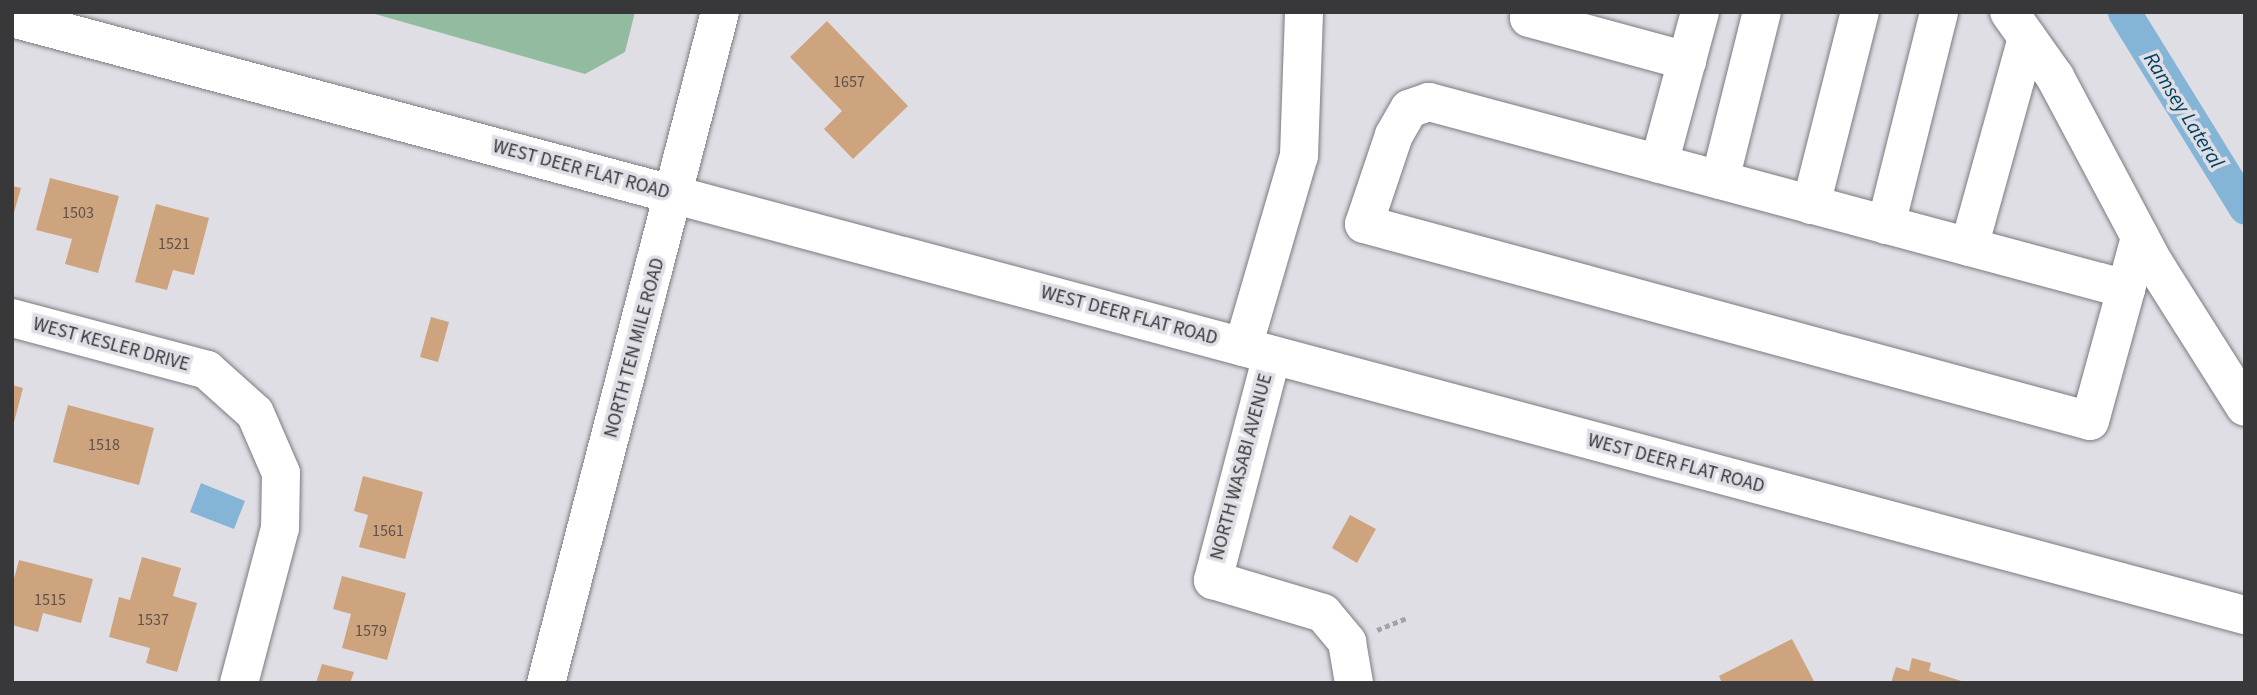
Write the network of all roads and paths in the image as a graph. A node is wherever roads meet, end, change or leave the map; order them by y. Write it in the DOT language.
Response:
graph roads {
  1 [pos="720,12"];
  2 [pos="1304,12"];
  3 [pos="1531,12"];
  4 [pos="1700,12"];
  5 [pos="1762,12"];
  6 [pos="1860,12"];
  7 [pos="1939,12"];
  8 [pos="12,18"];
  9 [pos="2018,25"];
  10 [pos="1687,61"];
  11 [pos="1659,164"];
  12 [pos="1720,180"];
  13 [pos="675,195"];
  14 [pos="1811,205"];
  15 [pos="1886,225"];
  16 [pos="2140,237"];
  17 [pos="1969,247"];
  18 [pos="2126,289"];
  19 [pos="12,318"];
  20 [pos="1257,351"];
  21 [pos="2245,407"];
  22 [pos="2245,615"];
  23 [pos="1407,618"];
  24 [pos="1376,631"];
  25 [pos="239,683"];
  26 [pos="546,683"];
  27 [pos="1354,683"];
  1 -- 13 [label="street, NORTH TEN MILE ROAD"];
  2 -- 20 [label="street, NORTH WASABI AVENUE"];
  3 -- 10 [label="street"];
  4 -- 10 [label="street"];
  5 -- 12 [label="street"];
  6 -- 14 [label="street"];
  7 -- 15 [label="street"];
  8 -- 13 [label="street, WEST DEER FLAT ROAD"];
  9 -- 16 [label="street"];
  9 -- 17 [label="street"];
  10 -- 11 [label="street"];
  11 -- 12 [label="street"];
  11 -- 18 [label="street"];
  12 -- 14 [label="street"];
  13 -- 20 [label="street, WEST DEER FLAT ROAD"];
  13 -- 26 [label="street, NORTH TEN MILE ROAD"];
  14 -- 15 [label="street"];
  15 -- 17 [label="street"];
  16 -- 18 [label="street"];
  16 -- 21 [label="street"];
  17 -- 18 [label="street"];
  19 -- 25 [label="street, WEST KESLER DRIVE"];
  20 -- 22 [label="street, WEST DEER FLAT ROAD"];
  20 -- 27 [label="street, NORTH WASABI AVENUE"];
  23 -- 24 [label="path"];
}
